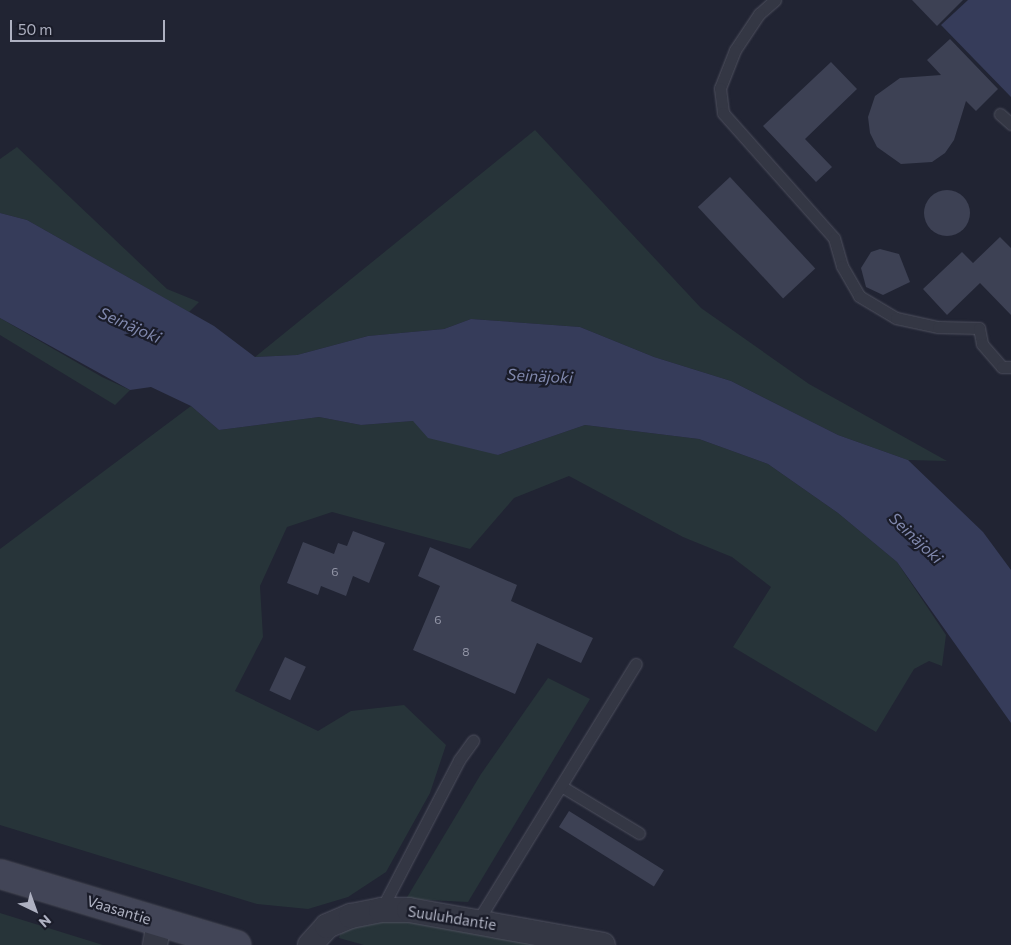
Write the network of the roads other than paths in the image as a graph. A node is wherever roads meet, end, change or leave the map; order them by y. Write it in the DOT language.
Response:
graph roads {
  1 [pos="775,0"];
  2 [pos="1000,114"];
  3 [pos="1011,124"];
  4 [pos="1011,367"];
  5 [pos="636,664"];
  6 [pos="473,741"];
  7 [pos="561,786"];
  8 [pos="639,833"];
  9 [pos="0,874"];
  10 [pos="381,910"];
  11 [pos="477,922"];
  12 [pos="157,933"];
  13 [pos="237,945"];
  14 [pos="310,945"];
  15 [pos="603,945"];
  1 -- 4 [label="lane"];
  2 -- 3 [label="lane"];
  5 -- 7 [label="lane"];
  6 -- 10 [label="lane"];
  7 -- 8 [label="lane"];
  7 -- 11 [label="lane"];
  9 -- 12 [label="main road, Vaasantie"];
  10 -- 11 [label="street, Suuluhdantie"];
  10 -- 14 [label="street, Suuluhdantie"];
  11 -- 15 [label="street, Suuluhdantie"];
  12 -- 13 [label="main road, Vaasantie"];
}
